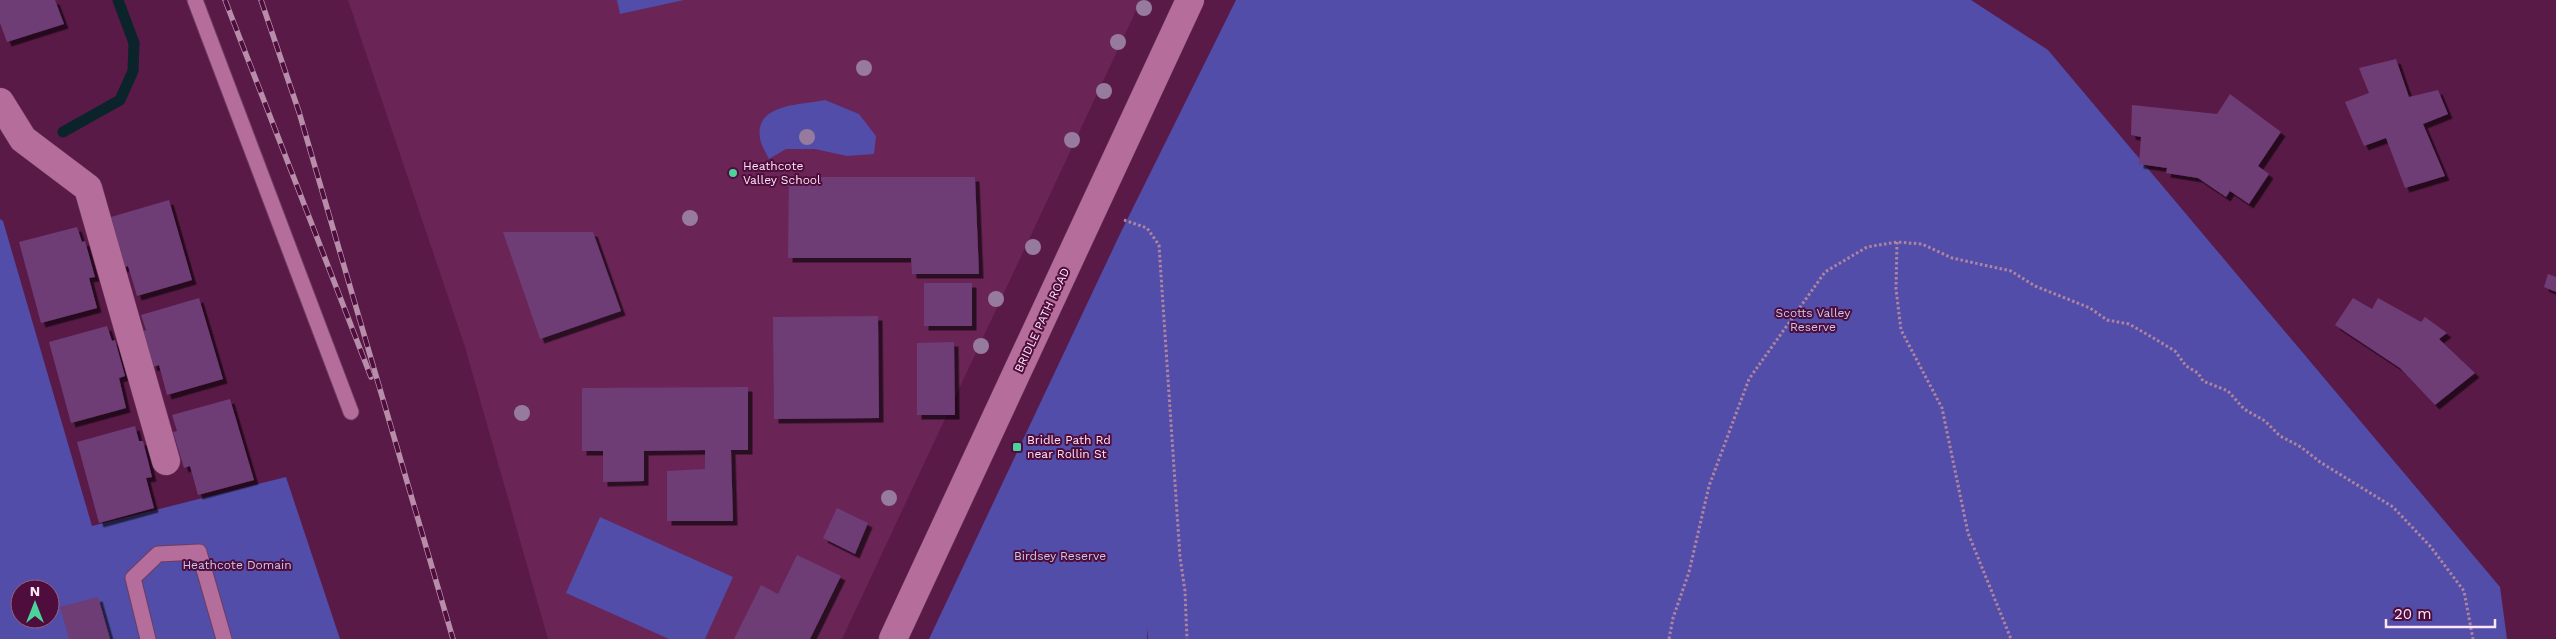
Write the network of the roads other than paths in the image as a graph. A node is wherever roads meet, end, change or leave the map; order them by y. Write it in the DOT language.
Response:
graph roads {
  1 [pos="195,0"];
  2 [pos="1190,0"];
  3 [pos="0,102"];
  4 [pos="351,412"];
  5 [pos="166,461"];
  6 [pos="148,639"];
  7 [pos="224,639"];
  8 [pos="893,639"];
  1 -- 4 [label="lane"];
  2 -- 8 [label="street, BRIDLE PATH ROAD"];
  3 -- 5 [label="street"];
  6 -- 7 [label="lane"];
}
